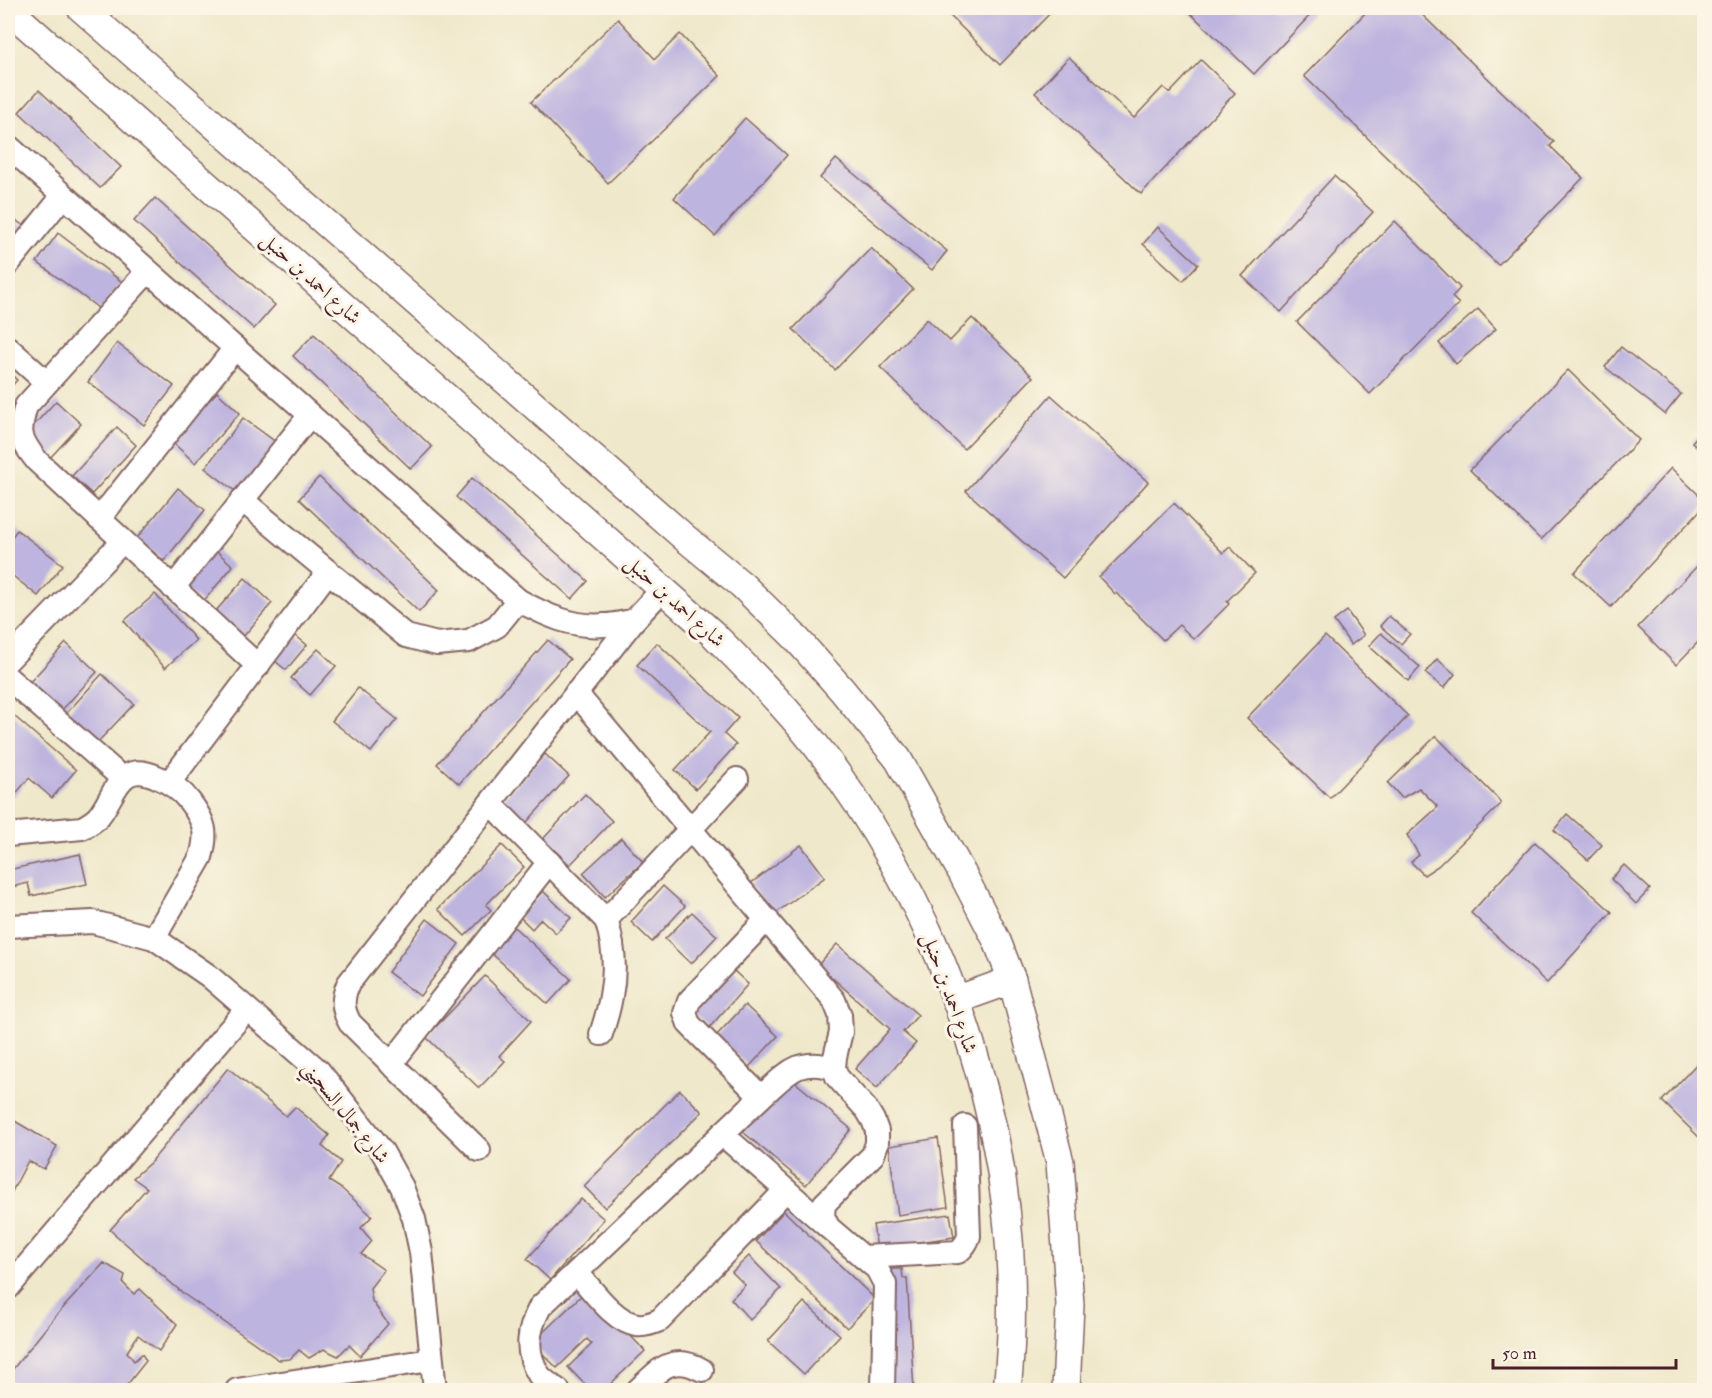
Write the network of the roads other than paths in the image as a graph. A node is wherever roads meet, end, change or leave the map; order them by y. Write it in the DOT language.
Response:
graph roads {
  1 [pos="81,8"];
  2 [pos="8,9"];
  3 [pos="8,146"];
  4 [pos="63,196"];
  5 [pos="8,264"];
  6 [pos="148,271"];
  7 [pos="8,348"];
  8 [pos="235,348"];
  9 [pos="46,382"];
  10 [pos="310,415"];
  11 [pos="242,500"];
  12 [pos="99,519"];
  13 [pos="123,541"];
  14 [pos="328,572"];
  15 [pos="173,588"];
  16 [pos="663,589"];
  17 [pos="518,600"];
  18 [pos="633,621"];
  19 [pos="8,660"];
  20 [pos="258,666"];
  21 [pos="8,678"];
  22 [pos="576,693"];
  23 [pos="122,778"];
  24 [pos="737,779"];
  25 [pos="169,783"];
  26 [pos="490,803"];
  27 [pos="690,829"];
  28 [pos="8,835"];
  29 [pos="549,862"];
  30 [pos="767,919"];
  31 [pos="606,920"];
  32 [pos="8,926"];
  33 [pos="154,938"];
  34 [pos="1012,980"];
  35 [pos="956,1000"];
  36 [pos="247,1009"];
  37 [pos="601,1034"];
  38 [pos="391,1064"];
  39 [pos="834,1068"];
  40 [pos="761,1097"];
  41 [pos="965,1126"];
  42 [pos="722,1134"];
  43 [pos="479,1150"];
  44 [pos="786,1190"];
  45 [pos="828,1227"];
  46 [pos="863,1257"];
  47 [pos="577,1273"];
  48 [pos="8,1288"];
  49 [pos="431,1359"];
  50 [pos="702,1370"];
  51 [pos="237,1390"];
  52 [pos="435,1390"];
  53 [pos="558,1390"];
  54 [pos="638,1390"];
  55 [pos="883,1390"];
  56 [pos="1007,1390"];
  57 [pos="1066,1390"];
  1 -- 34 [label="street"];
  2 -- 16 [label="street, شارع احمد بن حنبل"];
  3 -- 4 [label="street"];
  4 -- 5 [label="street"];
  4 -- 6 [label="street"];
  6 -- 8 [label="street"];
  6 -- 9 [label="street"];
  7 -- 9 [label="street"];
  8 -- 10 [label="street"];
  8 -- 12 [label="street"];
  9 -- 12 [label="street"];
  10 -- 11 [label="street"];
  10 -- 17 [label="street"];
  11 -- 14 [label="street"];
  11 -- 15 [label="street"];
  12 -- 13 [label="street"];
  13 -- 15 [label="street"];
  13 -- 19 [label="street"];
  14 -- 17 [label="street"];
  14 -- 20 [label="street"];
  15 -- 20 [label="street"];
  16 -- 18 [label="street"];
  16 -- 35 [label="street, شارع احمد بن حنبل"];
  17 -- 18 [label="street"];
  18 -- 22 [label="street"];
  20 -- 25 [label="street"];
  21 -- 23 [label="street"];
  22 -- 26 [label="street"];
  22 -- 27 [label="street"];
  23 -- 25 [label="street"];
  23 -- 28 [label="street"];
  24 -- 27 [label="street"];
  25 -- 33 [label="street"];
  26 -- 29 [label="street"];
  26 -- 38 [label="street"];
  27 -- 30 [label="street"];
  27 -- 31 [label="street"];
  29 -- 31 [label="street"];
  29 -- 38 [label="street"];
  30 -- 39 [label="street"];
  30 -- 40 [label="street"];
  31 -- 37 [label="street"];
  32 -- 33 [label="street, شارع جمال السحيني"];
  33 -- 36 [label="street, شارع جمال السحيني"];
  34 -- 35 [label="street"];
  34 -- 57 [label="street"];
  35 -- 56 [label="street, شارع احمد بن حنبل"];
  36 -- 48 [label="street"];
  36 -- 49 [label="street, شارع جمال السحيني"];
  38 -- 43 [label="street"];
  39 -- 40 [label="street"];
  39 -- 45 [label="street"];
  40 -- 42 [label="street"];
  41 -- 46 [label="street"];
  42 -- 44 [label="street"];
  42 -- 47 [label="street"];
  44 -- 45 [label="street"];
  44 -- 47 [label="street"];
  45 -- 46 [label="street"];
  46 -- 55 [label="street"];
  47 -- 53 [label="street"];
  49 -- 51 [label="street"];
  49 -- 52 [label="street, شارع جمال السحيني"];
  50 -- 54 [label="street"];
}
